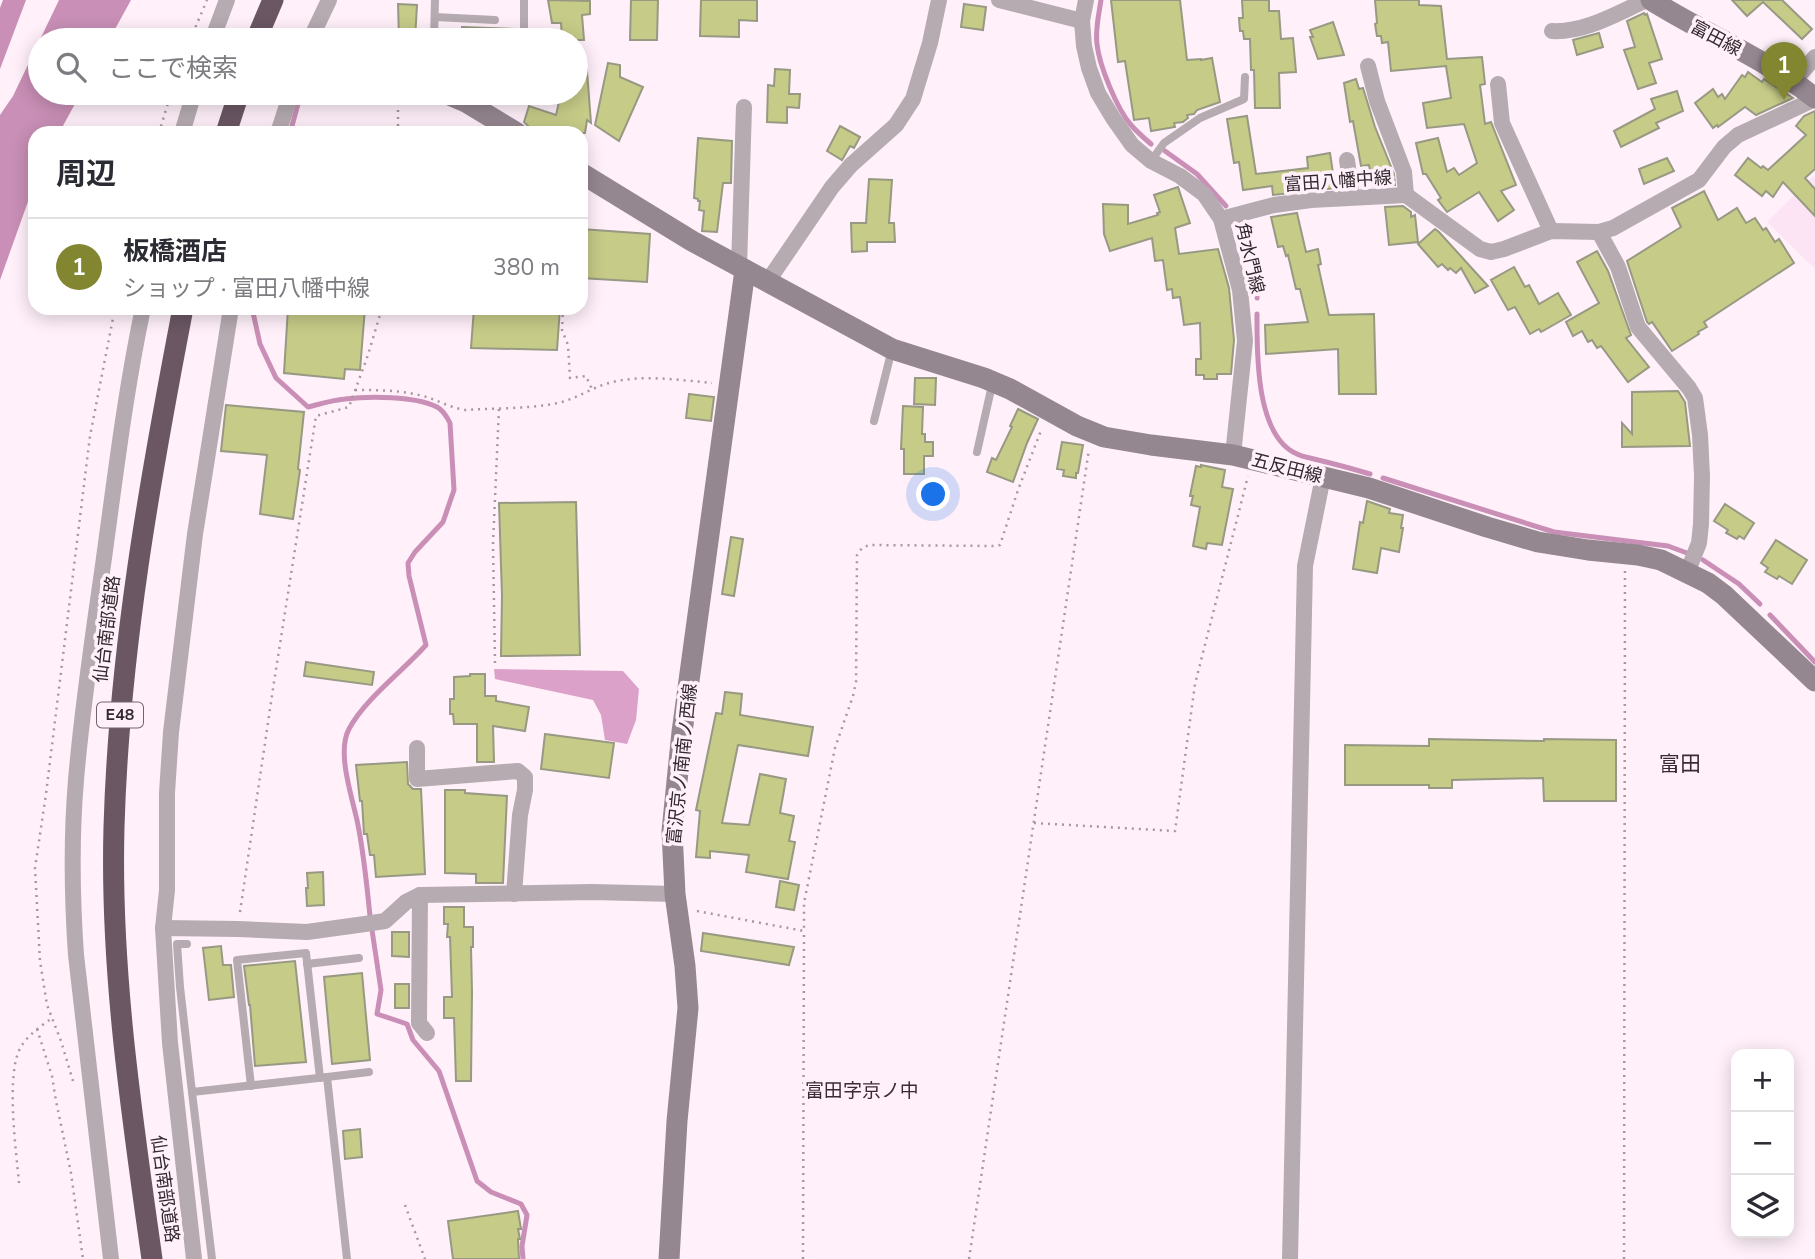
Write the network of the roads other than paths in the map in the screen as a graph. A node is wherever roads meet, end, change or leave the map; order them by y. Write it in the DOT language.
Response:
graph roads {
  1 [pos="227,0"];
  2 [pos="273,0"];
  3 [pos="329,0"];
  4 [pos="435,0"];
  5 [pos="524,0"];
  6 [pos="939,0"];
  7 [pos="999,0"];
  8 [pos="1086,0"];
  9 [pos="1649,0"];
  10 [pos="435,17"];
  11 [pos="495,20"];
  12 [pos="1082,21"];
  13 [pos="216,28"];
  14 [pos="261,28"];
  15 [pos="316,28"];
  16 [pos="435,28"];
  17 [pos="524,28"];
  18 [pos="1552,31"];
  19 [pos="1815,57"];
  20 [pos="1368,66"];
  21 [pos="1245,77"];
  22 [pos="1794,81"];
  23 [pos="1498,85"];
  24 [pos="1815,99"];
  25 [pos="190,105"];
  26 [pos="235,105"];
  27 [pos="287,105"];
  28 [pos="476,105"];
  29 [pos="744,107"];
  30 [pos="184,126"];
  31 [pos="228,126"];
  32 [pos="280,126"];
  33 [pos="507,126"];
  34 [pos="1347,160"];
  35 [pos="1151,162"];
  36 [pos="588,177"];
  37 [pos="1406,195"];
  38 [pos="1352,197"];
  39 [pos="1222,219"];
  40 [pos="1550,231"];
  41 [pos="1599,232"];
  42 [pos="742,268"];
  43 [pos="768,281"];
  44 [pos="142,315"];
  45 [pos="182,315"];
  46 [pos="230,315"];
  47 [pos="892,349"];
  48 [pos="993,382"];
  49 [pos="874,421"];
  50 [pos="977,452"];
  51 [pos="1243,457"];
  52 [pos="1322,477"];
  53 [pos="1684,570"];
  54 [pos="1815,681"];
  55 [pos="417,748"];
  56 [pos="514,894"];
  57 [pos="420,895"];
  58 [pos="676,901"];
  59 [pos="163,928"];
  60 [pos="187,944"];
  61 [pos="359,958"];
  62 [pos="307,964"];
  63 [pos="419,994"];
  64 [pos="436,994"];
  65 [pos="427,1033"];
  66 [pos="369,1072"];
  67 [pos="323,1077"];
  68 [pos="251,1086"];
  69 [pos="192,1092"];
  70 [pos="133,1125"];
  71 [pos="111,1259"];
  72 [pos="146,1259"];
  73 [pos="152,1259"];
  74 [pos="194,1259"];
  75 [pos="212,1259"];
  76 [pos="347,1259"];
  77 [pos="668,1259"];
  78 [pos="1290,1259"];
  1 -- 13 [label="street"];
  2 -- 14 [label="highway"];
  3 -- 15 [label="street"];
  4 -- 10 [label="lane"];
  5 -- 17 [label="lane"];
  6 -- 43 [label="street"];
  7 -- 12 [label="street"];
  8 -- 12 [label="street, 角水門線"];
  9 -- 18 [label="street"];
  9 -- 22 [label="street, 富田線"];
  10 -- 11 [label="lane"];
  10 -- 16 [label="lane"];
  12 -- 35 [label="street, 角水門線"];
  19 -- 22 [label="street"];
  20 -- 37 [label="street"];
  21 -- 35 [label="lane"];
  22 -- 24 [label="street, 富田線"];
  23 -- 40 [label="street"];
  24 -- 41 [label="street, 富田八幡中線"];
  25 -- 30 [label="street"];
  26 -- 31 [label="highway"];
  27 -- 32 [label="street"];
  28 -- 33 [label="street"];
  29 -- 42 [label="street"];
  34 -- 38 [label="street"];
  35 -- 39 [label="street, 角水門線"];
  36 -- 42 [label="street, 五反田線"];
  37 -- 38 [label="street, 富田八幡中線"];
  37 -- 40 [label="street, 富田八幡中線"];
  38 -- 39 [label="street, 富田八幡中線"];
  39 -- 51 [label="street, 角水門線"];
  40 -- 41 [label="street, 富田八幡中線"];
  41 -- 53 [label="street"];
  42 -- 43 [label="street, 五反田線"];
  42 -- 58 [label="street, 富沢京ノ南南ノ西線"];
  43 -- 47 [label="street, 五反田線"];
  44 -- 71 [label="street"];
  45 -- 70 [label="highway, 仙台南部道路 / E48"];
  46 -- 59 [label="street"];
  47 -- 48 [label="street, 五反田線"];
  47 -- 49 [label="lane"];
  48 -- 50 [label="lane"];
  48 -- 51 [label="street, 五反田線"];
  51 -- 52 [label="street, 五反田線"];
  52 -- 53 [label="street, 五反田線"];
  52 -- 78 [label="street"];
  53 -- 54 [label="street, 五反田線"];
  55 -- 56 [label="street"];
  56 -- 57 [label="street"];
  56 -- 58 [label="street"];
  57 -- 59 [label="street"];
  57 -- 63 [label="street"];
  58 -- 77 [label="street, 富沢京ノ南南ノ西線"];
  59 -- 74 [label="street"];
  60 -- 69 [label="lane"];
  61 -- 62 [label="lane"];
  62 -- 67 [label="lane"];
  62 -- 68 [label="lane"];
  63 -- 64 [label="street"];
  63 -- 65 [label="street"];
  66 -- 67 [label="lane"];
  67 -- 68 [label="lane"];
  67 -- 76 [label="lane"];
  68 -- 69 [label="lane"];
  69 -- 75 [label="lane"];
  70 -- 72 [label="highway, 仙台南部道路 / E48"];
  70 -- 73 [label="highway, 仙台南部道路 / E48"];
}
